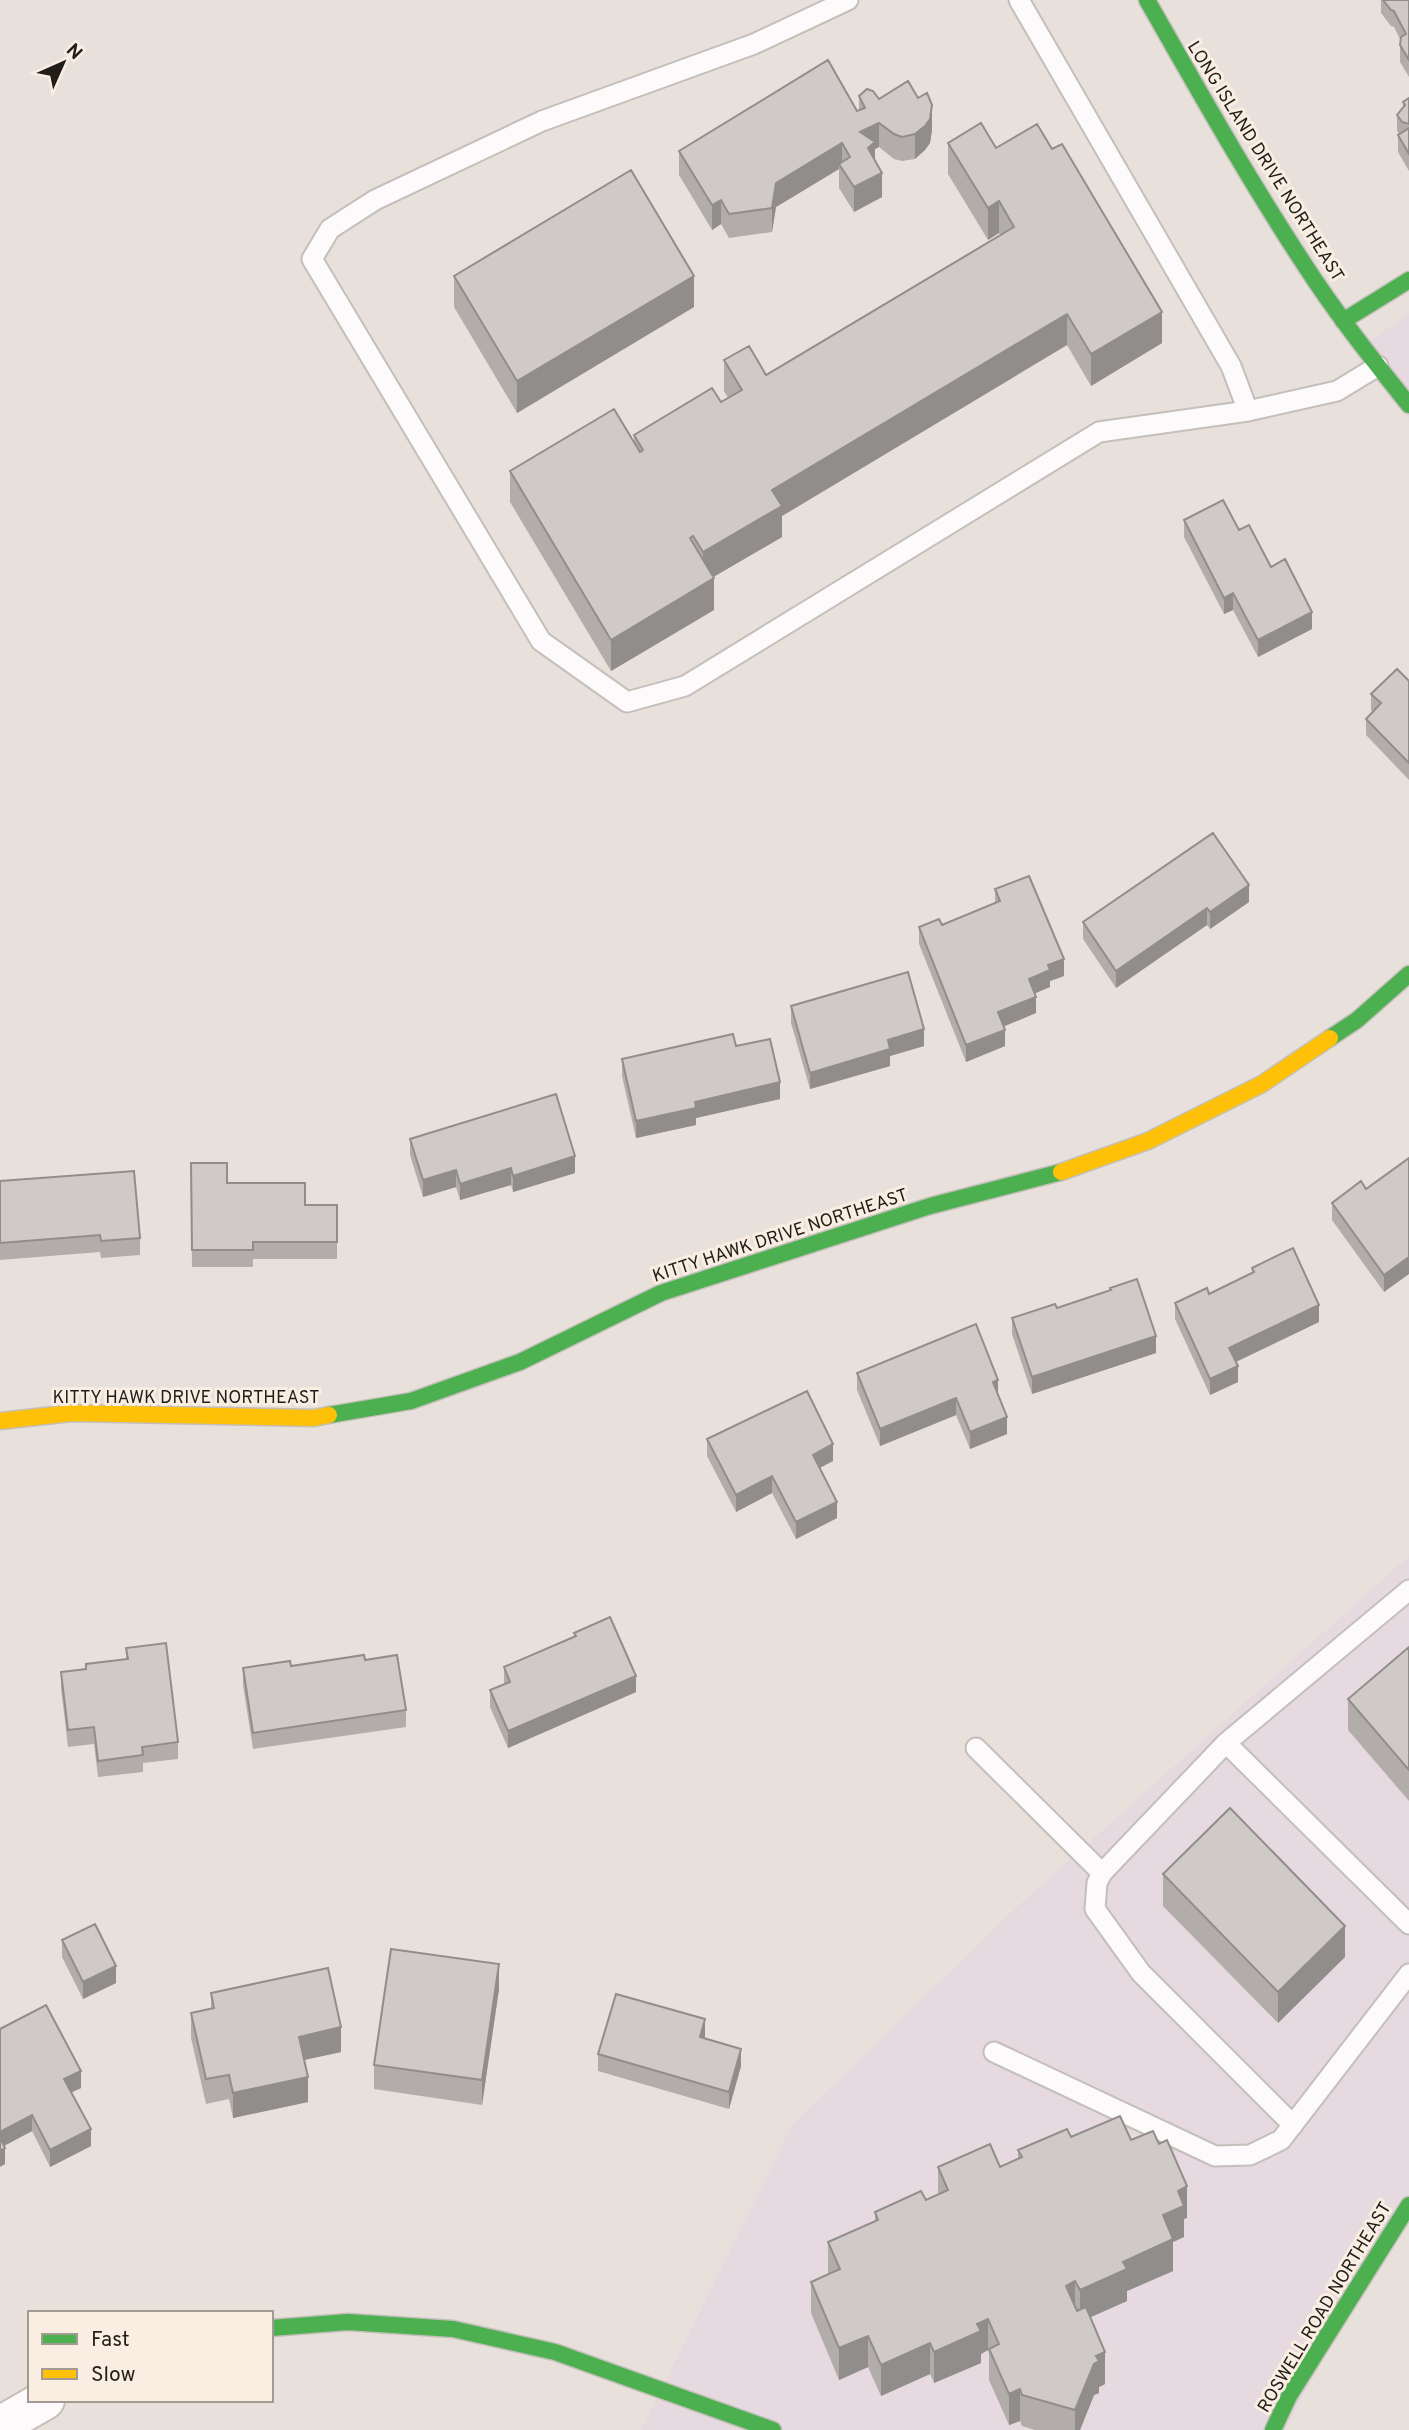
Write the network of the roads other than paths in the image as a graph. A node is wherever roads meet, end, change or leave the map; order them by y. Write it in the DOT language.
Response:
graph roads {
  1 [pos="848,0"];
  2 [pos="1019,0"];
  3 [pos="1147,0"];
  4 [pos="1409,280"];
  5 [pos="1343,321"];
  6 [pos="1378,366"];
  7 [pos="1409,405"];
  8 [pos="1248,411"];
  9 [pos="1409,974"];
  10 [pos="0,1421"];
  11 [pos="1409,1590"];
  12 [pos="1226,1743"];
  13 [pos="976,1748"];
  14 [pos="1102,1873"];
  15 [pos="1409,1924"];
  16 [pos="1409,1974"];
  17 [pos="994,2053"];
  18 [pos="1293,2125"];
  19 [pos="1406,2216"];
  20 [pos="273,2328"];
  21 [pos="42,2402"];
  22 [pos="0,2426"];
  23 [pos="773,2430"];
  24 [pos="1273,2430"];
  1 -- 8 [label="lane"];
  2 -- 8 [label="lane"];
  3 -- 5 [label="street, LONG ISLAND DRIVE NORTHEAST"];
  4 -- 5 [label="street"];
  5 -- 6 [label="street, LONG ISLAND DRIVE NORTHEAST"];
  6 -- 7 [label="street, LONG ISLAND DRIVE NORTHEAST"];
  6 -- 8 [label="lane"];
  9 -- 10 [label="street, KITTY HAWK DRIVE NORTHEAST"];
  11 -- 12 [label="lane"];
  12 -- 14 [label="lane"];
  12 -- 15 [label="lane"];
  13 -- 14 [label="lane"];
  14 -- 18 [label="lane"];
  16 -- 18 [label="lane"];
  17 -- 18 [label="lane"];
  19 -- 24 [label="street, ROSWELL ROAD NORTHEAST"];
  20 -- 23 [label="street"];
  21 -- 22 [label="street"];
}
